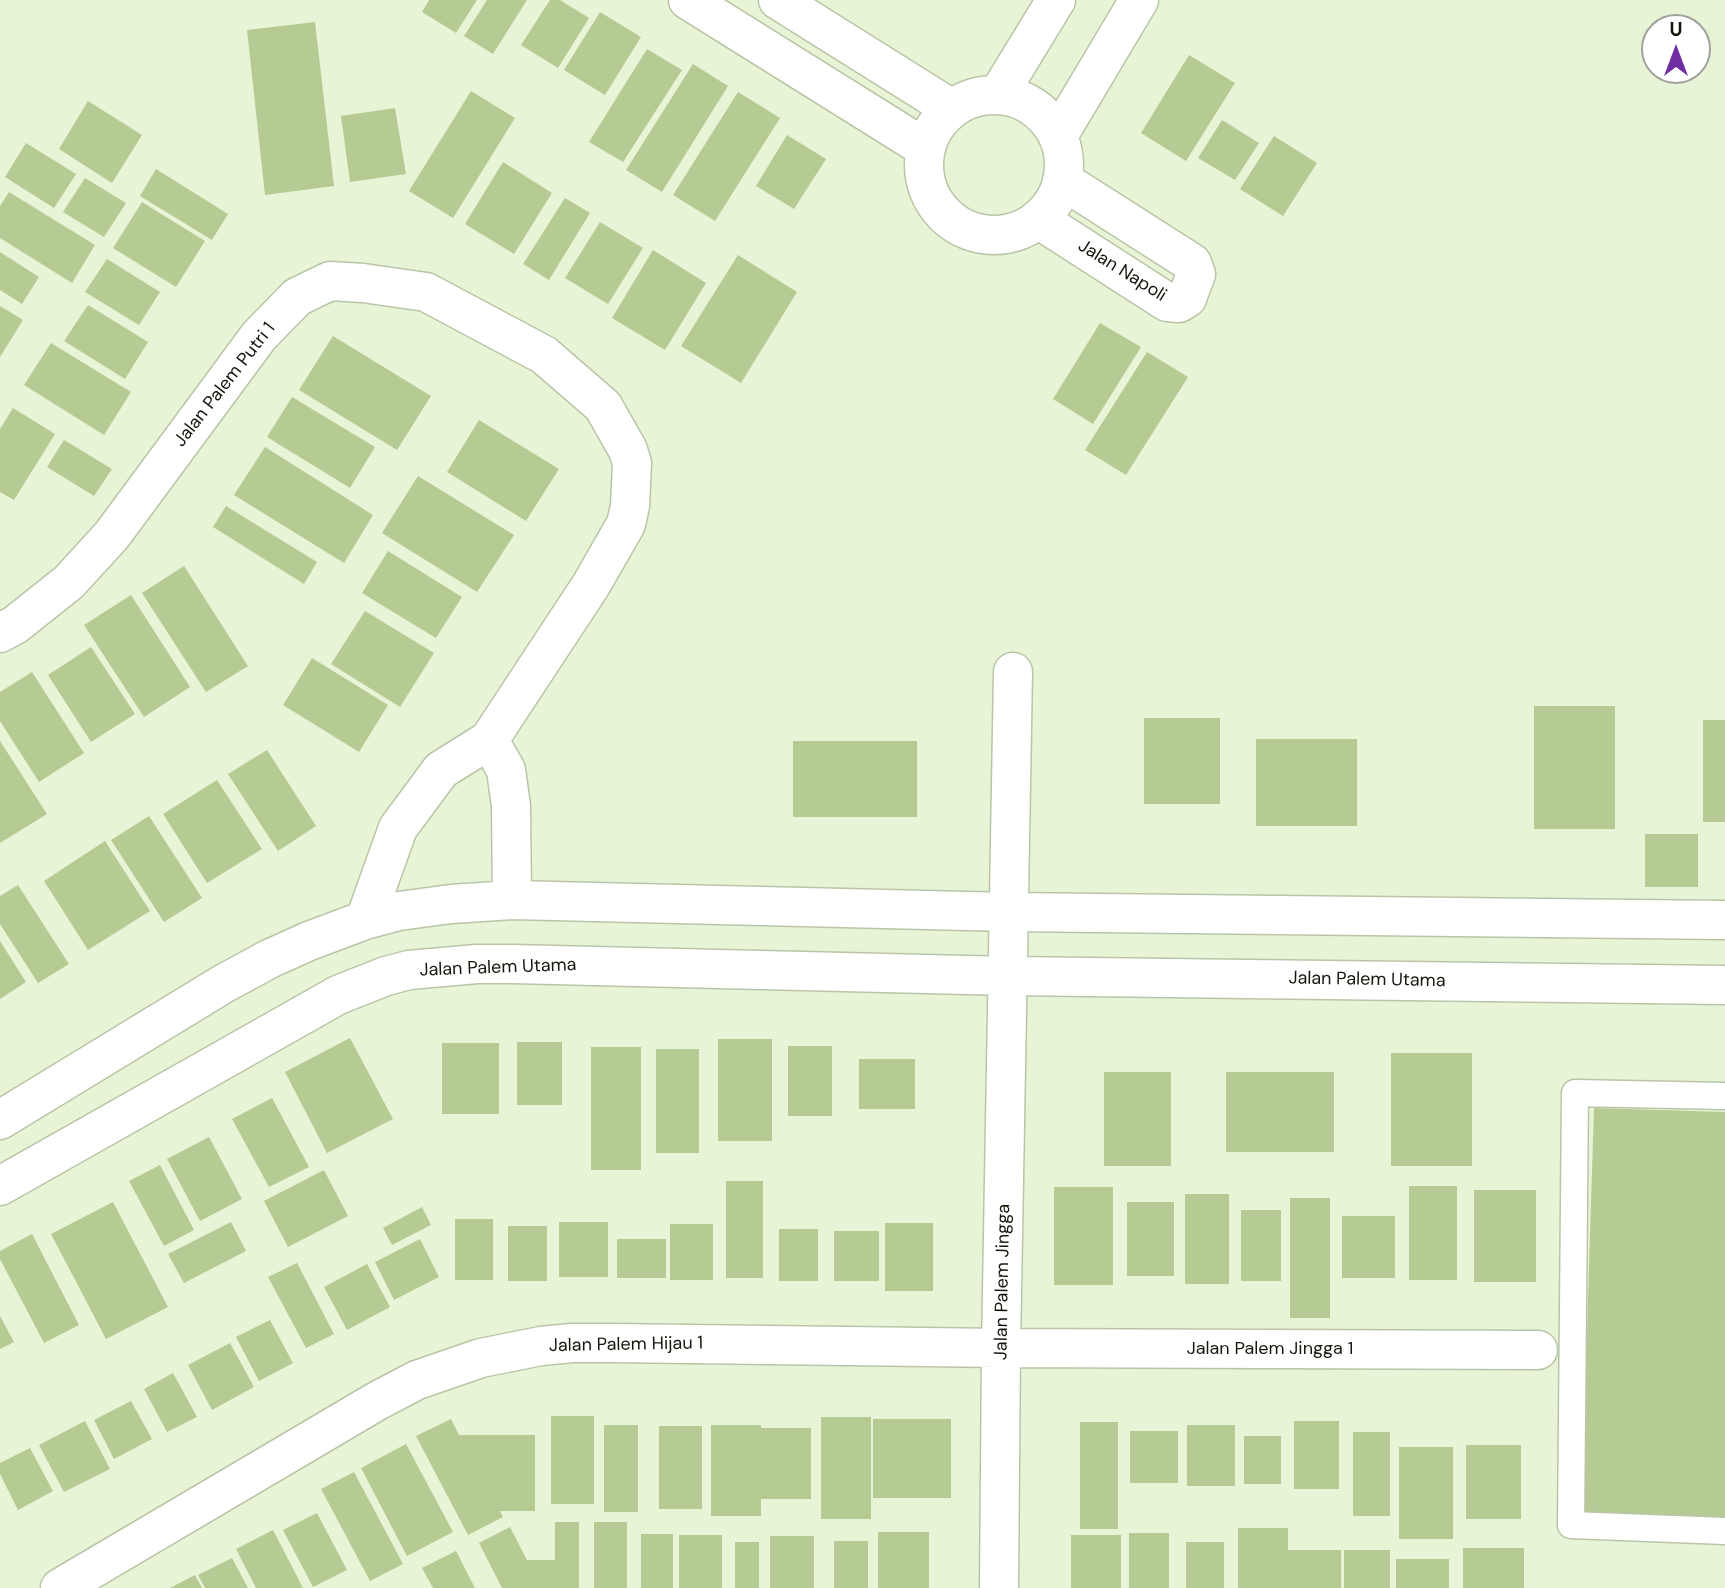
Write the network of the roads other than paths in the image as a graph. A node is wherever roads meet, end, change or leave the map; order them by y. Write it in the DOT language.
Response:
graph roads {
  1 [pos="688,0"];
  2 [pos="778,0"];
  3 [pos="1056,0"];
  4 [pos="1139,0"];
  5 [pos="998,94"];
  6 [pos="952,109"];
  7 [pos="1058,136"];
  8 [pos="925,148"];
  9 [pos="1062,180"];
  10 [pos="1038,219"];
  11 [pos="5,624"];
  12 [pos="1013,672"];
  13 [pos="489,740"];
  14 [pos="512,900"];
  15 [pos="1009,912"];
  16 [pos="365,920"];
  17 [pos="1725,920"];
  18 [pos="1009,975"];
  19 [pos="1725,985"];
  20 [pos="1725,1096"];
  21 [pos="0,1120"];
  22 [pos="0,1186"];
  23 [pos="1001,1349"];
  24 [pos="1538,1350"];
  25 [pos="1725,1531"];
  26 [pos="60,1588"];
  27 [pos="999,1588"];
  1 -- 8 [label="street"];
  2 -- 6 [label="street"];
  3 -- 5 [label="street"];
  4 -- 7 [label="street"];
  5 -- 6 [label="street"];
  5 -- 7 [label="street"];
  6 -- 8 [label="street"];
  7 -- 9 [label="street"];
  8 -- 10 [label="street"];
  9 -- 10 [label="street"];
  9 -- 10 [label="street, Jalan Napoli"];
  11 -- 13 [label="street, Jalan Palem Putri 1"];
  12 -- 15 [label="street"];
  13 -- 14 [label="street"];
  13 -- 16 [label="street, Jalan Palem Putri 1"];
  14 -- 15 [label="street"];
  14 -- 16 [label="street"];
  15 -- 17 [label="street"];
  15 -- 18 [label="street"];
  16 -- 21 [label="street"];
  18 -- 19 [label="street, Jalan Palem Utama"];
  18 -- 22 [label="street, Jalan Palem Utama"];
  18 -- 23 [label="street, Jalan Palem Jingga"];
  20 -- 25 [label="lane"];
  23 -- 24 [label="street, Jalan Palem Jingga 1"];
  23 -- 26 [label="street, Jalan Palem Hijau 1"];
  23 -- 27 [label="street, Jalan Palem Jingga"];
}
